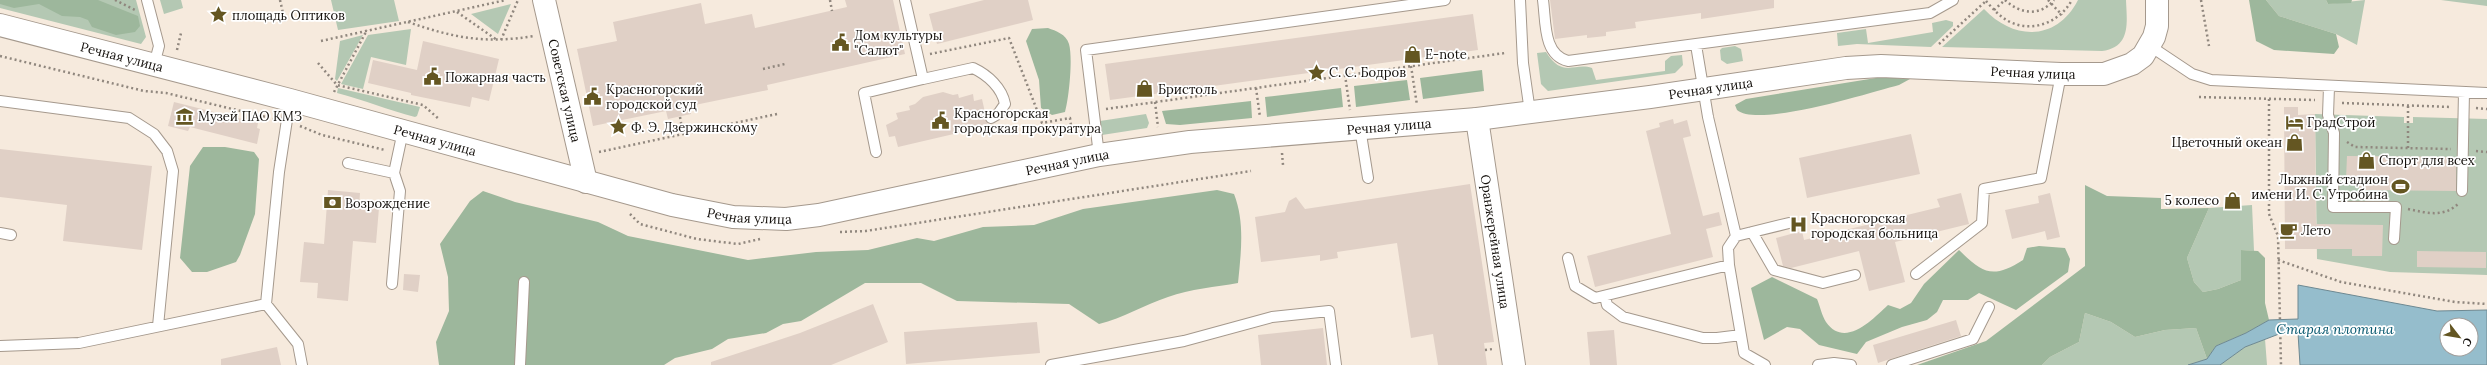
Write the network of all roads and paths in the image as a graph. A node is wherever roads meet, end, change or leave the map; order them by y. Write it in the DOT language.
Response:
graph roads {
  1 [pos="115,0"];
  2 [pos="147,0"];
  3 [pos="280,0"];
  4 [pos="506,0"];
  5 [pos="518,0"];
  6 [pos="544,0"];
  7 [pos="830,0"];
  8 [pos="905,0"];
  9 [pos="1445,0"];
  10 [pos="1520,0"];
  11 [pos="1543,0"];
  12 [pos="1953,0"];
  13 [pos="2005,0"];
  14 [pos="2048,0"];
  15 [pos="2054,0"];
  16 [pos="2072,0"];
  17 [pos="2158,0"];
  18 [pos="2201,0"];
  19 [pos="1986,1"];
  20 [pos="2051,4"];
  21 [pos="1994,10"];
  22 [pos="832,11"];
  23 [pos="456,12"];
  24 [pos="2062,15"];
  25 [pos="152,18"];
  26 [pos="285,22"];
  27 [pos="406,22"];
  28 [pos="0,25"];
  29 [pos="368,29"];
  30 [pos="181,33"];
  31 [pos="538,36"];
  32 [pos="501,40"];
  33 [pos="497,41"];
  34 [pos="321,42"];
  35 [pos="1939,44"];
  36 [pos="1696,45"];
  37 [pos="2150,46"];
  38 [pos="2209,46"];
  39 [pos="176,53"];
  40 [pos="1504,53"];
  41 [pos="0,56"];
  42 [pos="318,63"];
  43 [pos="785,64"];
  44 [pos="154,65"];
  45 [pos="1411,66"];
  46 [pos="763,69"];
  47 [pos="2061,74"];
  48 [pos="1345,75"];
  49 [pos="923,79"];
  50 [pos="2270,84"];
  51 [pos="337,85"];
  52 [pos="2329,87"];
  53 [pos="1256,88"];
  54 [pos="1703,89"];
  55 [pos="2464,92"];
  56 [pos="2487,93"];
  57 [pos="290,100"];
  58 [pos="0,101"];
  59 [pos="1155,102"];
  60 [pos="1417,105"];
  61 [pos="2408,106"];
  62 [pos="1093,110"];
  63 [pos="1260,112"];
  64 [pos="1530,112"];
  65 [pos="778,114"];
  66 [pos="680,117"];
  67 [pos="991,118"];
  68 [pos="1477,118"];
  69 [pos="1355,120"];
  70 [pos="286,122"];
  71 [pos="1042,123"];
  72 [pos="444,124"];
  73 [pos="1096,129"];
  74 [pos="1158,130"];
  75 [pos="2334,133"];
  76 [pos="683,134"];
  77 [pos="401,140"];
  78 [pos="2408,148"];
  79 [pos="2463,150"];
  80 [pos="876,152"];
  81 [pos="1282,153"];
  82 [pos="1099,155"];
  83 [pos="580,156"];
  84 [pos="348,163"];
  85 [pos="1283,165"];
  86 [pos="1251,171"];
  87 [pos="394,173"];
  88 [pos="1368,178"];
  89 [pos="586,182"];
  90 [pos="2462,191"];
  91 [pos="2396,207"];
  92 [pos="628,212"];
  93 [pos="1789,223"];
  94 [pos="836,232"];
  95 [pos="1752,232"];
  96 [pos="0,233"];
  97 [pos="11,235"];
  98 [pos="1736,236"];
  99 [pos="766,238"];
  100 [pos="2394,239"];
  101 [pos="1568,258"];
  102 [pos="2278,260"];
  103 [pos="1728,265"];
  104 [pos="1916,274"];
  105 [pos="1856,275"];
  106 [pos="524,282"];
  107 [pos="392,284"];
  108 [pos="1605,296"];
  109 [pos="266,304"];
  110 [pos="2487,304"];
  111 [pos="1989,307"];
  112 [pos="158,326"];
  113 [pos="1741,335"];
  114 [pos="0,346"];
  115 [pos="302,365"];
  116 [pos="520,365"];
  117 [pos="1051,365"];
  118 [pos="1336,365"];
  119 [pos="1514,365"];
  120 [pos="1765,365"];
  121 [pos="1818,365"];
  122 [pos="1852,365"];
  123 [pos="1892,365"];
  124 [pos="2282,365"];
  1 -- 25 [label="path"];
  2 -- 25 [label="lane"];
  3 -- 26 [label="path"];
  4 -- 23 [label="path"];
  5 -- 32 [label="path"];
  6 -- 83 [label="main road, Советская улица"];
  7 -- 22 [label="path"];
  8 -- 49 [label="lane"];
  9 -- 62 [label="lane"];
  10 -- 64 [label="lane"];
  11 -- 36 [label="lane"];
  12 -- 36 [label="lane"];
  13 -- 20 [label="path"];
  13 -- 21 [label="path"];
  14 -- 20 [label="path"];
  15 -- 20 [label="path"];
  16 -- 24 [label="path"];
  17 -- 37 [label="main road"];
  18 -- 38 [label="path"];
  19 -- 21 [label="path"];
  19 -- 35 [label="path"];
  20 -- 24 [label="path"];
  21 -- 24 [label="path"];
  23 -- 27 [label="path"];
  23 -- 33 [label="path"];
  25 -- 44 [label="lane"];
  27 -- 29 [label="path"];
  27 -- 33 [label="path"];
  28 -- 44 [label="main road, Речная улица"];
  29 -- 34 [label="path"];
  29 -- 51 [label="path"];
  30 -- 39 [label="path"];
  31 -- 32 [label="path"];
  32 -- 33 [label="path"];
  36 -- 54 [label="lane"];
  37 -- 47 [label="main road, Речная улица"];
  37 -- 50 [label="lane"];
  40 -- 45 [label="path"];
  41 -- 70 [label="path"];
  42 -- 51 [label="path"];
  43 -- 46 [label="path"];
  44 -- 57 [label="main road, Речная улица"];
  45 -- 48 [label="path"];
  45 -- 60 [label="path"];
  47 -- 54 [label="main road, Речная улица"];
  47 -- 104 [label="lane"];
  48 -- 53 [label="path"];
  48 -- 69 [label="path"];
  49 -- 67 [label="lane"];
  49 -- 80 [label="lane"];
  50 -- 52 [label="lane"];
  50 -- 102 [label="path"];
  51 -- 72 [label="path"];
  52 -- 55 [label="lane"];
  52 -- 75 [label="lane"];
  53 -- 59 [label="path"];
  53 -- 63 [label="path"];
  54 -- 64 [label="main road, Речная улица"];
  54 -- 98 [label="lane"];
  55 -- 56 [label="lane"];
  55 -- 79 [label="lane"];
  57 -- 70 [label="lane"];
  57 -- 77 [label="main road, Речная улица"];
  58 -- 112 [label="lane"];
  59 -- 62 [label="path"];
  59 -- 74 [label="path"];
  61 -- 78 [label="path"];
  62 -- 73 [label="lane"];
  64 -- 68 [label="main road, Речная улица"];
  65 -- 76 [label="path"];
  66 -- 76 [label="path"];
  68 -- 69 [label="main road, Речная улица"];
  68 -- 119 [label="main road, Оранжерейная улица"];
  69 -- 82 [label="main road, Речная улица"];
  69 -- 88 [label="lane"];
  70 -- 77 [label="path"];
  70 -- 109 [label="lane"];
  71 -- 73 [label="path"];
  73 -- 82 [label="lane"];
  75 -- 78 [label="path"];
  75 -- 91 [label="lane"];
  76 -- 83 [label="path"];
  77 -- 87 [label="lane"];
  77 -- 89 [label="main road, Речная улица"];
  78 -- 79 [label="path"];
  79 -- 90 [label="lane"];
  81 -- 85 [label="path"];
  82 -- 89 [label="main road, Речная улица"];
  83 -- 89 [label="main road, Советская улица"];
  84 -- 87 [label="lane"];
  86 -- 94 [label="path"];
  87 -- 107 [label="lane"];
  90 -- 91 [label="path"];
  91 -- 100 [label="lane"];
  92 -- 99 [label="path"];
  93 -- 95 [label="lane"];
  95 -- 98 [label="lane"];
  95 -- 105 [label="lane"];
  96 -- 97 [label="lane"];
  98 -- 103 [label="lane"];
  101 -- 108 [label="lane"];
  102 -- 110 [label="path"];
  102 -- 124 [label="path"];
  103 -- 108 [label="lane"];
  103 -- 113 [label="lane"];
  106 -- 116 [label="lane"];
  108 -- 113 [label="lane"];
  109 -- 112 [label="lane"];
  109 -- 115 [label="lane"];
  111 -- 123 [label="lane"];
  112 -- 114 [label="lane"];
  113 -- 120 [label="lane"];
  117 -- 118 [label="lane"];
  121 -- 122 [label="lane"];
}
